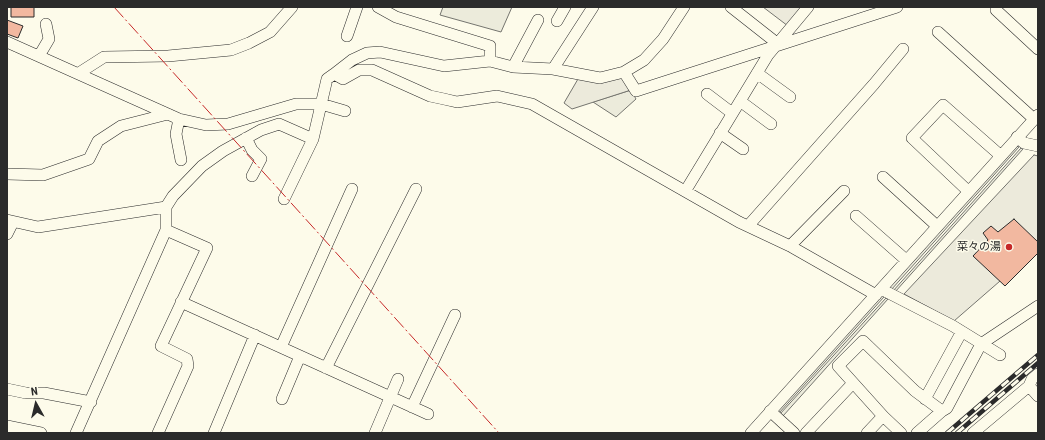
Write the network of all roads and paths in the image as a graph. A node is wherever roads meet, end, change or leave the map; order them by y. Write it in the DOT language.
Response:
graph roads {
  1 [pos="292,7"];
  2 [pos="357,7"];
  3 [pos="378,7"];
  4 [pos="565,7"];
  5 [pos="593,7"];
  6 [pos="684,7"];
  7 [pos="731,7"];
  8 [pos="808,7"];
  9 [pos="897,7"];
  10 [pos="996,10"];
  11 [pos="538,20"];
  12 [pos="557,21"];
  13 [pos="46,24"];
  14 [pos="938,32"];
  15 [pos="347,36"];
  16 [pos="7,42"];
  17 [pos="778,44"];
  18 [pos="903,48"];
  19 [pos="1038,49"];
  20 [pos="39,56"];
  21 [pos="490,61"];
  22 [pos="513,67"];
  23 [pos="553,69"];
  24 [pos="624,72"];
  25 [pos="79,73"];
  26 [pos="758,73"];
  27 [pos="334,74"];
  28 [pos="707,94"];
  29 [pos="790,97"];
  30 [pos="740,101"];
  31 [pos="321,104"];
  32 [pos="345,111"];
  33 [pos="732,113"];
  34 [pos="168,114"];
  35 [pos="1036,117"];
  36 [pos="179,119"];
  37 [pos="771,124"];
  38 [pos="720,133"];
  39 [pos="1018,137"];
  40 [pos="246,138"];
  41 [pos="313,139"];
  42 [pos="1038,146"];
  43 [pos="743,149"];
  44 [pos="1001,156"];
  45 [pos="181,160"];
  46 [pos="7,174"];
  47 [pos="252,176"];
  48 [pos="883,177"];
  49 [pos="416,189"];
  50 [pos="352,190"];
  51 [pos="686,190"];
  52 [pos="844,191"];
  53 [pos="968,191"];
  54 [pos="284,200"];
  55 [pos="166,207"];
  56 [pos="856,216"];
  57 [pos="10,221"];
  58 [pos="748,226"];
  59 [pos="937,226"];
  60 [pos="166,230"];
  61 [pos="7,234"];
  62 [pos="790,246"];
  63 [pos="906,260"];
  64 [pos="878,292"];
  65 [pos="181,302"];
  66 [pos="1038,306"];
  67 [pos="455,315"];
  68 [pos="957,330"];
  69 [pos="255,335"];
  70 [pos="981,344"];
  71 [pos="281,348"];
  72 [pos="1000,355"];
  73 [pos="300,356"];
  74 [pos="326,368"];
  75 [pos="1038,374"];
  76 [pos="398,379"];
  77 [pos="853,383"];
  78 [pos="1029,386"];
  79 [pos="7,389"];
  80 [pos="1038,396"];
  81 [pos="390,397"];
  82 [pos="925,398"];
  83 [pos="282,399"];
  84 [pos="91,402"];
  85 [pos="412,407"];
  86 [pos="942,411"];
  87 [pos="770,412"];
  88 [pos="428,414"];
  89 [pos="883,416"];
  90 [pos="7,426"];
  91 [pos="161,432"];
  92 [pos="41,433"];
  93 [pos="76,433"];
  94 [pos="216,433"];
  95 [pos="375,433"];
  96 [pos="751,433"];
  97 [pos="794,433"];
  98 [pos="806,433"];
  99 [pos="867,433"];
  100 [pos="901,433"];
  101 [pos="917,433"];
  102 [pos="973,433"];
  1 -- 25 [label="street"];
  2 -- 15 [label="street"];
  3 -- 21 [label="street"];
  4 -- 12 [label="street"];
  5 -- 23 [label="street"];
  6 -- 24 [label="street"];
  7 -- 17 [label="street"];
  8 -- 17 [label="street"];
  9 -- 17 [label="street"];
  10 -- 19 [label="street"];
  11 -- 22 [label="street"];
  13 -- 20 [label="street"];
  14 -- 35 [label="street"];
  16 -- 20 [label="street"];
  17 -- 24 [label="street"];
  17 -- 26 [label="street"];
  18 -- 58 [label="street"];
  20 -- 25 [label="street"];
  21 -- 22 [label="street"];
  21 -- 27 [label="street"];
  22 -- 23 [label="street"];
  23 -- 24 [label="street"];
  25 -- 34 [label="street"];
  26 -- 29 [label="street"];
  26 -- 30 [label="street"];
  27 -- 31 [label="street"];
  27 -- 51 [label="street"];
  28 -- 33 [label="street"];
  30 -- 33 [label="street"];
  30 -- 37 [label="street"];
  31 -- 32 [label="street"];
  31 -- 36 [label="street"];
  31 -- 41 [label="street"];
  33 -- 38 [label="street"];
  34 -- 36 [label="street"];
  34 -- 46 [label="street"];
  35 -- 39 [label="street"];
  36 -- 45 [label="street"];
  38 -- 43 [label="street"];
  38 -- 51 [label="street"];
  39 -- 42 [label="street"];
  39 -- 44 [label="street"];
  40 -- 41 [label="street"];
  40 -- 47 [label="street"];
  40 -- 55 [label="street"];
  41 -- 54 [label="street"];
  44 -- 53 [label="street"];
  44 -- 53 [label="street"];
  48 -- 59 [label="street"];
  49 -- 74 [label="street"];
  50 -- 71 [label="street"];
  51 -- 58 [label="street"];
  52 -- 62 [label="street"];
  53 -- 59 [label="street"];
  55 -- 57 [label="street"];
  55 -- 60 [label="street"];
  56 -- 63 [label="street"];
  57 -- 61 [label="street"];
  58 -- 62 [label="street"];
  59 -- 63 [label="street"];
  60 -- 65 [label="street"];
  60 -- 84 [label="street"];
  62 -- 64 [label="street"];
  63 -- 64 [label="street"];
  64 -- 68 [label="street"];
  64 -- 87 [label="street"];
  65 -- 69 [label="street"];
  65 -- 91 [label="street"];
  66 -- 70 [label="street"];
  67 -- 85 [label="street"];
  68 -- 70 [label="street"];
  68 -- 82 [label="street"];
  69 -- 71 [label="street"];
  69 -- 94 [label="street"];
  70 -- 72 [label="street"];
  70 -- 86 [label="street"];
  71 -- 73 [label="street"];
  73 -- 74 [label="street"];
  73 -- 83 [label="street"];
  74 -- 81 [label="street"];
  75 -- 78 [label="street"];
  76 -- 81 [label="street"];
  77 -- 82 [label="street"];
  77 -- 89 [label="street"];
  77 -- 98 [label="street"];
  78 -- 80 [label="street"];
  78 -- 102 [label="street"];
  79 -- 84 [label="street"];
  81 -- 85 [label="street"];
  81 -- 95 [label="street"];
  82 -- 86 [label="street"];
  84 -- 93 [label="street"];
  85 -- 88 [label="street"];
  86 -- 101 [label="street"];
  87 -- 96 [label="street"];
  87 -- 97 [label="street"];
  89 -- 99 [label="street"];
  89 -- 100 [label="street"];
  90 -- 92 [label="street"];
}
